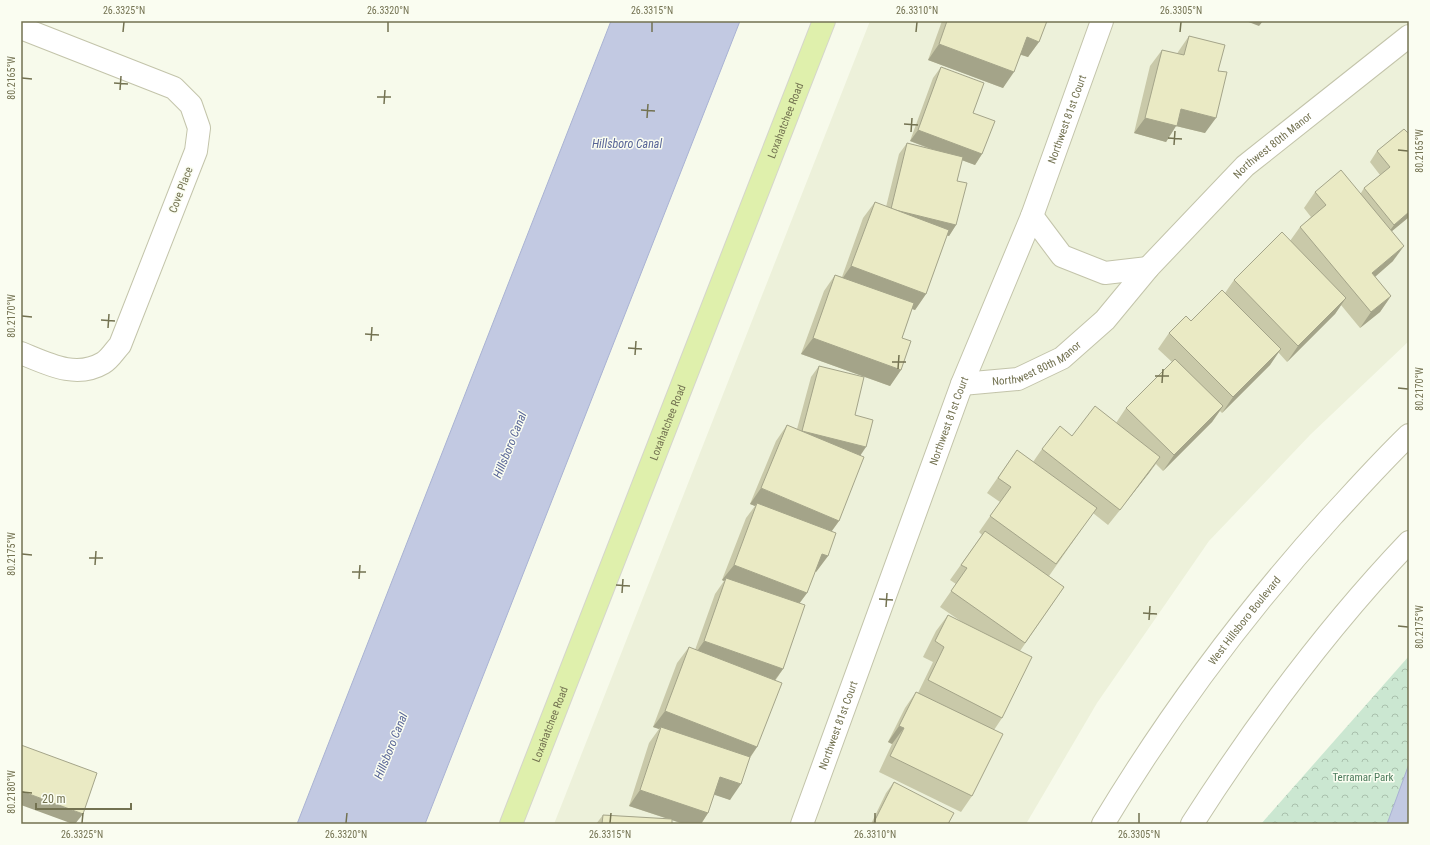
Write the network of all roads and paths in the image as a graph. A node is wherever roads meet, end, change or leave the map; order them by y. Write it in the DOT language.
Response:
graph roads {
  1 [pos="824,21"];
  2 [pos="1102,21"];
  3 [pos="21,28"];
  4 [pos="1409,36"];
  5 [pos="1032,216"];
  6 [pos="1148,268"];
  7 [pos="21,353"];
  8 [pos="962,384"];
  9 [pos="1409,435"];
  10 [pos="1409,542"];
  11 [pos="511,824"];
  12 [pos="802,824"];
  13 [pos="1103,824"];
  14 [pos="1192,824"];
  1 -- 11 [label="main road, Loxahatchee Road"];
  2 -- 5 [label="street, Northwest 81st Court"];
  3 -- 7 [label="street, Cove Place"];
  4 -- 6 [label="street, Northwest 80th Manor"];
  5 -- 6 [label="street"];
  5 -- 8 [label="street, Northwest 81st Court"];
  6 -- 8 [label="street, Northwest 80th Manor"];
  8 -- 12 [label="street, Northwest 81st Court"];
  9 -- 13 [label="street, West Hillsboro Boulevard"];
  10 -- 14 [label="street"];
}
